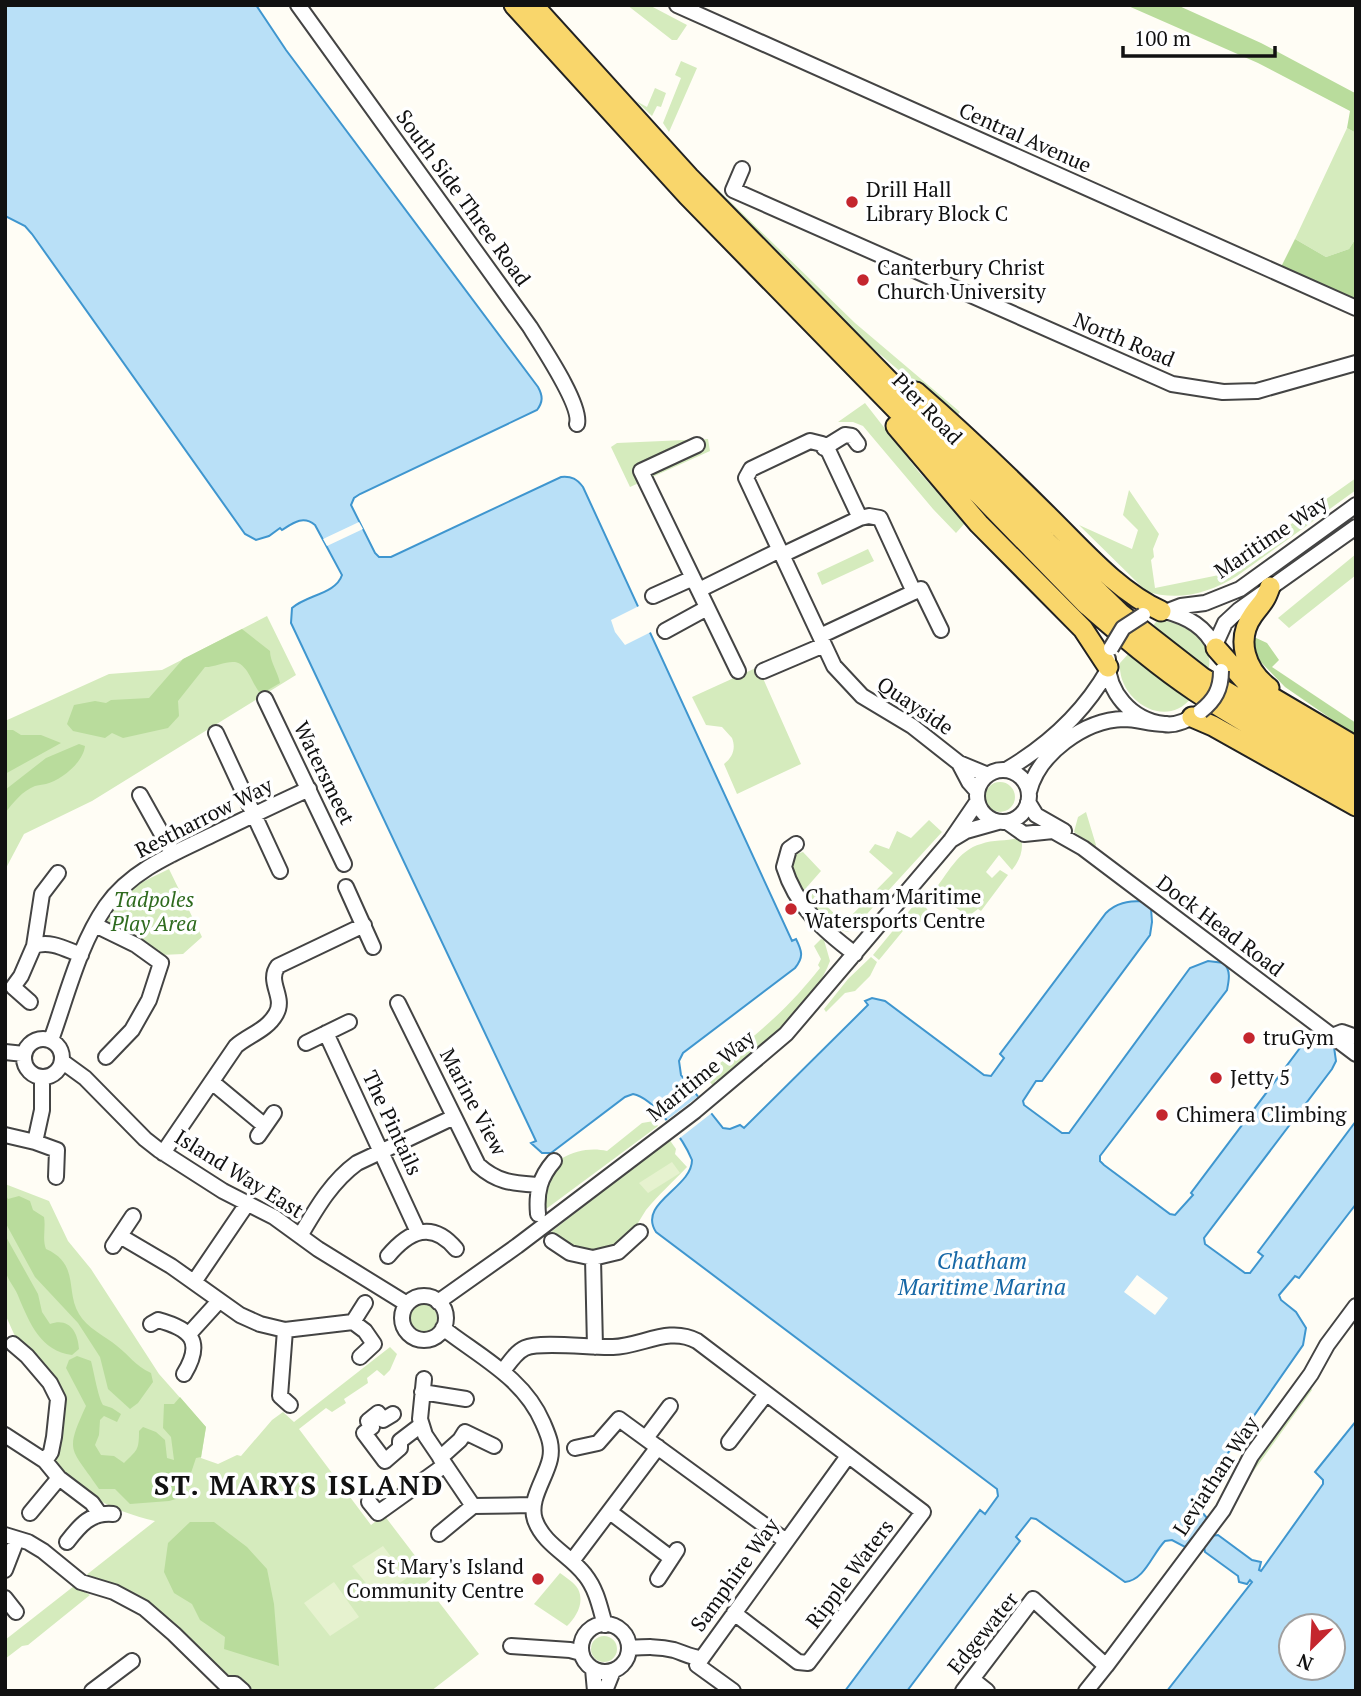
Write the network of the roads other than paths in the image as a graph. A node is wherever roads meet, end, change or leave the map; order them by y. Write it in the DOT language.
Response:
graph roads {
  1 [pos="298,5"];
  2 [pos="514,5"];
  3 [pos="533,5"];
  4 [pos="677,5"];
  5 [pos="706,11"];
  6 [pos="742,169"];
  7 [pos="1356,308"];
  8 [pos="824,315"];
  9 [pos="1356,363"];
  10 [pos="866,379"];
  11 [pos="577,424"];
  12 [pos="858,444"];
  13 [pos="697,445"];
  14 [pos="824,448"];
  15 [pos="1356,505"];
  16 [pos="860,518"];
  17 [pos="1356,527"];
  18 [pos="781,553"];
  19 [pos="696,584"];
  20 [pos="1270,587"];
  21 [pos="915,592"];
  22 [pos="653,596"];
  23 [pos="707,608"];
  24 [pos="1157,612"];
  25 [pos="941,630"];
  26 [pos="665,631"];
  27 [pos="822,641"];
  28 [pos="1215,646"];
  29 [pos="1109,662"];
  30 [pos="738,671"];
  31 [pos="763,671"];
  32 [pos="265,699"];
  33 [pos="1284,703"];
  34 [pos="1196,714"];
  35 [pos="1167,724"];
  36 [pos="216,733"];
  37 [pos="1356,747"];
  38 [pos="959,763"];
  39 [pos="1356,768"];
  40 [pos="1006,771"];
  41 [pos="988,775"];
  42 [pos="1356,786"];
  43 [pos="309,789"];
  44 [pos="139,795"];
  45 [pos="977,797"];
  46 [pos="1029,797"];
  47 [pos="1356,806"];
  48 [pos="254,815"];
  49 [pos="1003,822"];
  50 [pos="951,840"];
  51 [pos="796,844"];
  52 [pos="1083,848"];
  53 [pos="173,854"];
  54 [pos="344,864"];
  55 [pos="280,871"];
  56 [pos="58,873"];
  57 [pos="346,887"];
  58 [pos="95,925"];
  59 [pos="364,925"];
  60 [pos="34,946"];
  61 [pos="373,947"];
  62 [pos="855,954"];
  63 [pos="81,955"];
  64 [pos="9,986"];
  65 [pos="30,1002"];
  66 [pos="398,1003"];
  67 [pos="349,1022"];
  68 [pos="326,1033"];
  69 [pos="1332,1036"];
  70 [pos="1356,1037"];
  71 [pos="51,1040"];
  72 [pos="306,1043"];
  73 [pos="5,1052"];
  74 [pos="24,1054"];
  75 [pos="1356,1054"];
  76 [pos="106,1057"];
  77 [pos="63,1062"];
  78 [pos="42,1077"];
  79 [pos="212,1082"];
  80 [pos="274,1113"];
  81 [pos="454,1117"];
  82 [pos="5,1135"];
  83 [pos="35,1142"];
  84 [pos="382,1151"];
  85 [pos="163,1153"];
  86 [pos="554,1161"];
  87 [pos="56,1177"];
  88 [pos="539,1185"];
  89 [pos="247,1204"];
  90 [pos="538,1214"];
  91 [pos="133,1216"];
  92 [pos="418,1232"];
  93 [pos="640,1232"];
  94 [pos="300,1236"];
  95 [pos="552,1241"];
  96 [pos="456,1249"];
  97 [pos="388,1255"];
  98 [pos="593,1258"];
  99 [pos="194,1282"];
  100 [pos="219,1301"];
  101 [pos="438,1302"];
  102 [pos="365,1303"];
  103 [pos="407,1304"];
  104 [pos="1356,1306"];
  105 [pos="353,1321"];
  106 [pos="150,1324"];
  107 [pos="443,1328"];
  108 [pos="285,1330"];
  109 [pos="189,1334"];
  110 [pos="13,1344"];
  111 [pos="595,1347"];
  112 [pos="360,1357"];
  113 [pos="503,1371"];
  114 [pos="184,1374"];
  115 [pos="766,1394"];
  116 [pos="466,1399"];
  117 [pos="290,1405"];
  118 [pos="670,1406"];
  119 [pos="393,1414"];
  120 [pos="421,1425"];
  121 [pos="5,1435"];
  122 [pos="729,1442"];
  123 [pos="652,1443"];
  124 [pos="494,1446"];
  125 [pos="575,1448"];
  126 [pos="848,1456"];
  127 [pos="45,1461"];
  128 [pos="442,1461"];
  129 [pos="60,1478"];
  130 [pos="369,1502"];
  131 [pos="533,1505"];
  132 [pos="473,1506"];
  133 [pos="610,1512"];
  134 [pos="30,1513"];
  135 [pos="439,1534"];
  136 [pos="11,1537"];
  137 [pos="786,1541"];
  138 [pos="67,1542"];
  139 [pos="572,1561"];
  140 [pos="5,1570"];
  141 [pos="658,1579"];
  142 [pos="5,1598"];
  143 [pos="16,1612"];
  144 [pos="734,1613"];
  145 [pos="606,1625"];
  146 [pos="511,1646"];
  147 [pos="629,1648"];
  148 [pos="581,1653"];
  149 [pos="702,1658"];
  150 [pos="132,1661"];
  151 [pos="1106,1666"];
  152 [pos="593,1669"];
  153 [pos="613,1671"];
  154 [pos="111,1685"];
  155 [pos="221,1687"];
  156 [pos="966,1688"];
  157 [pos="92,1691"];
  158 [pos="243,1691"];
  159 [pos="595,1691"];
  160 [pos="605,1691"];
  161 [pos="733,1691"];
  162 [pos="987,1691"];
  163 [pos="1086,1691"];
  1 -- 11 [label="street, South Side Three Road"];
  2 -- 10 [label="main road, Pier Road"];
  3 -- 8 [label="main road, Pier Road"];
  4 -- 5 [label="street, Central Avenue"];
  5 -- 7 [label="street, Central Avenue"];
  6 -- 9 [label="street, North Road"];
  8 -- 24 [label="main road"];
  8 -- 39 [label="main road, Pier Road"];
  10 -- 29 [label="main road"];
  10 -- 42 [label="main road, Pier Road"];
  12 -- 14 [label="street"];
  13 -- 19 [label="street"];
  14 -- 16 [label="street"];
  14 -- 18 [label="street, Quayside"];
  15 -- 24 [label="street, Maritime Way"];
  16 -- 18 [label="street"];
  16 -- 21 [label="street"];
  17 -- 20 [label="street, Maritime Way"];
  18 -- 19 [label="street"];
  18 -- 27 [label="street, Quayside"];
  19 -- 22 [label="street"];
  19 -- 23 [label="street"];
  20 -- 28 [label="street, Maritime Way"];
  20 -- 33 [label="main road"];
  21 -- 25 [label="street"];
  21 -- 27 [label="street"];
  23 -- 26 [label="street"];
  23 -- 30 [label="street"];
  24 -- 28 [label="street"];
  24 -- 29 [label="street, bridge"];
  27 -- 31 [label="street"];
  27 -- 38 [label="street, Quayside"];
  28 -- 33 [label="main road"];
  28 -- 34 [label="street, bridge"];
  29 -- 35 [label="street"];
  29 -- 40 [label="street"];
  32 -- 43 [label="street, Watersmeet"];
  33 -- 37 [label="main road"];
  34 -- 35 [label="street"];
  34 -- 47 [label="main road"];
  35 -- 46 [label="street"];
  36 -- 48 [label="street"];
  38 -- 41 [label="street, Quayside"];
  38 -- 45 [label="street, Quayside"];
  40 -- 41 [label="street"];
  40 -- 46 [label="street"];
  41 -- 45 [label="street"];
  43 -- 48 [label="street, Restharrow Way"];
  43 -- 54 [label="street, Watersmeet"];
  44 -- 53 [label="street"];
  45 -- 49 [label="street"];
  45 -- 50 [label="street, Maritime Way"];
  46 -- 49 [label="street"];
  46 -- 52 [label="street, Dock Head Road"];
  48 -- 53 [label="street, Restharrow Way"];
  48 -- 55 [label="street"];
  49 -- 50 [label="street, Maritime Way"];
  49 -- 52 [label="street, Dock Head Road"];
  50 -- 62 [label="street, Maritime Way"];
  51 -- 62 [label="street"];
  52 -- 69 [label="street, Dock Head Road"];
  53 -- 58 [label="street, Restharrow Way"];
  56 -- 60 [label="street"];
  57 -- 59 [label="street"];
  58 -- 63 [label="street, Restharrow Way"];
  58 -- 76 [label="street"];
  59 -- 61 [label="street"];
  59 -- 79 [label="street"];
  60 -- 63 [label="street"];
  60 -- 64 [label="street"];
  62 -- 101 [label="street, Maritime Way"];
  63 -- 71 [label="street, Restharrow Way"];
  64 -- 65 [label="street"];
  66 -- 81 [label="street, Marine View"];
  67 -- 68 [label="street"];
  68 -- 72 [label="street"];
  68 -- 84 [label="street, The Pintails"];
  69 -- 70 [label="street"];
  69 -- 75 [label="street, Dock Head Road"];
  71 -- 74 [label="street"];
  71 -- 77 [label="street, Island Way East"];
  73 -- 74 [label="street"];
  74 -- 78 [label="street"];
  77 -- 78 [label="street"];
  77 -- 85 [label="street, Island Way East"];
  78 -- 83 [label="street"];
  79 -- 80 [label="street"];
  79 -- 85 [label="street"];
  81 -- 84 [label="street"];
  81 -- 88 [label="street, Marine View"];
  82 -- 83 [label="street"];
  83 -- 87 [label="street"];
  84 -- 92 [label="street, The Pintails"];
  84 -- 94 [label="street"];
  85 -- 89 [label="street, Island Way East"];
  86 -- 88 [label="street"];
  88 -- 90 [label="street"];
  89 -- 94 [label="street, Island Way East"];
  89 -- 99 [label="street"];
  91 -- 99 [label="street"];
  92 -- 96 [label="street"];
  92 -- 97 [label="street"];
  93 -- 98 [label="street"];
  94 -- 103 [label="street, Island Way East"];
  95 -- 98 [label="street"];
  98 -- 111 [label="street"];
  99 -- 100 [label="street"];
  100 -- 108 [label="street"];
  100 -- 109 [label="street"];
  101 -- 103 [label="street"];
  101 -- 107 [label="street"];
  102 -- 105 [label="street"];
  103 -- 107 [label="street"];
  104 -- 151 [label="street, Leviathan Way"];
  105 -- 108 [label="street"];
  105 -- 112 [label="street"];
  106 -- 109 [label="street"];
  107 -- 113 [label="street"];
  108 -- 117 [label="street"];
  109 -- 114 [label="street"];
  110 -- 127 [label="street"];
  111 -- 113 [label="street"];
  111 -- 115 [label="street"];
  113 -- 131 [label="street"];
  115 -- 122 [label="street"];
  115 -- 126 [label="street"];
  116 -- 120 [label="street"];
  118 -- 123 [label="street"];
  119 -- 120 [label="street"];
  120 -- 128 [label="street"];
  121 -- 127 [label="street"];
  123 -- 125 [label="street"];
  123 -- 133 [label="street"];
  123 -- 137 [label="street"];
  124 -- 128 [label="street"];
  126 -- 137 [label="street, Samphire Way"];
  126 -- 144 [label="street, Ripple Waters"];
  127 -- 129 [label="street"];
  128 -- 130 [label="street"];
  128 -- 132 [label="street"];
  129 -- 134 [label="street"];
  129 -- 138 [label="street"];
  131 -- 132 [label="street"];
  131 -- 139 [label="street"];
  132 -- 135 [label="street"];
  133 -- 139 [label="street"];
  133 -- 141 [label="street"];
  136 -- 140 [label="street"];
  136 -- 155 [label="street"];
  137 -- 144 [label="street, Samphire Way"];
  139 -- 145 [label="street"];
  142 -- 143 [label="street"];
  144 -- 149 [label="street, Samphire Way"];
  145 -- 147 [label="street"];
  145 -- 148 [label="street"];
  146 -- 148 [label="street"];
  147 -- 149 [label="street, Samphire Way"];
  147 -- 153 [label="street"];
  148 -- 152 [label="street"];
  149 -- 161 [label="street"];
  150 -- 154 [label="street"];
  151 -- 156 [label="street, Edgewater"];
  151 -- 163 [label="street"];
  152 -- 153 [label="street"];
  152 -- 159 [label="street"];
  153 -- 160 [label="street"];
  154 -- 157 [label="street"];
  155 -- 158 [label="street"];
  156 -- 162 [label="street"];
}
